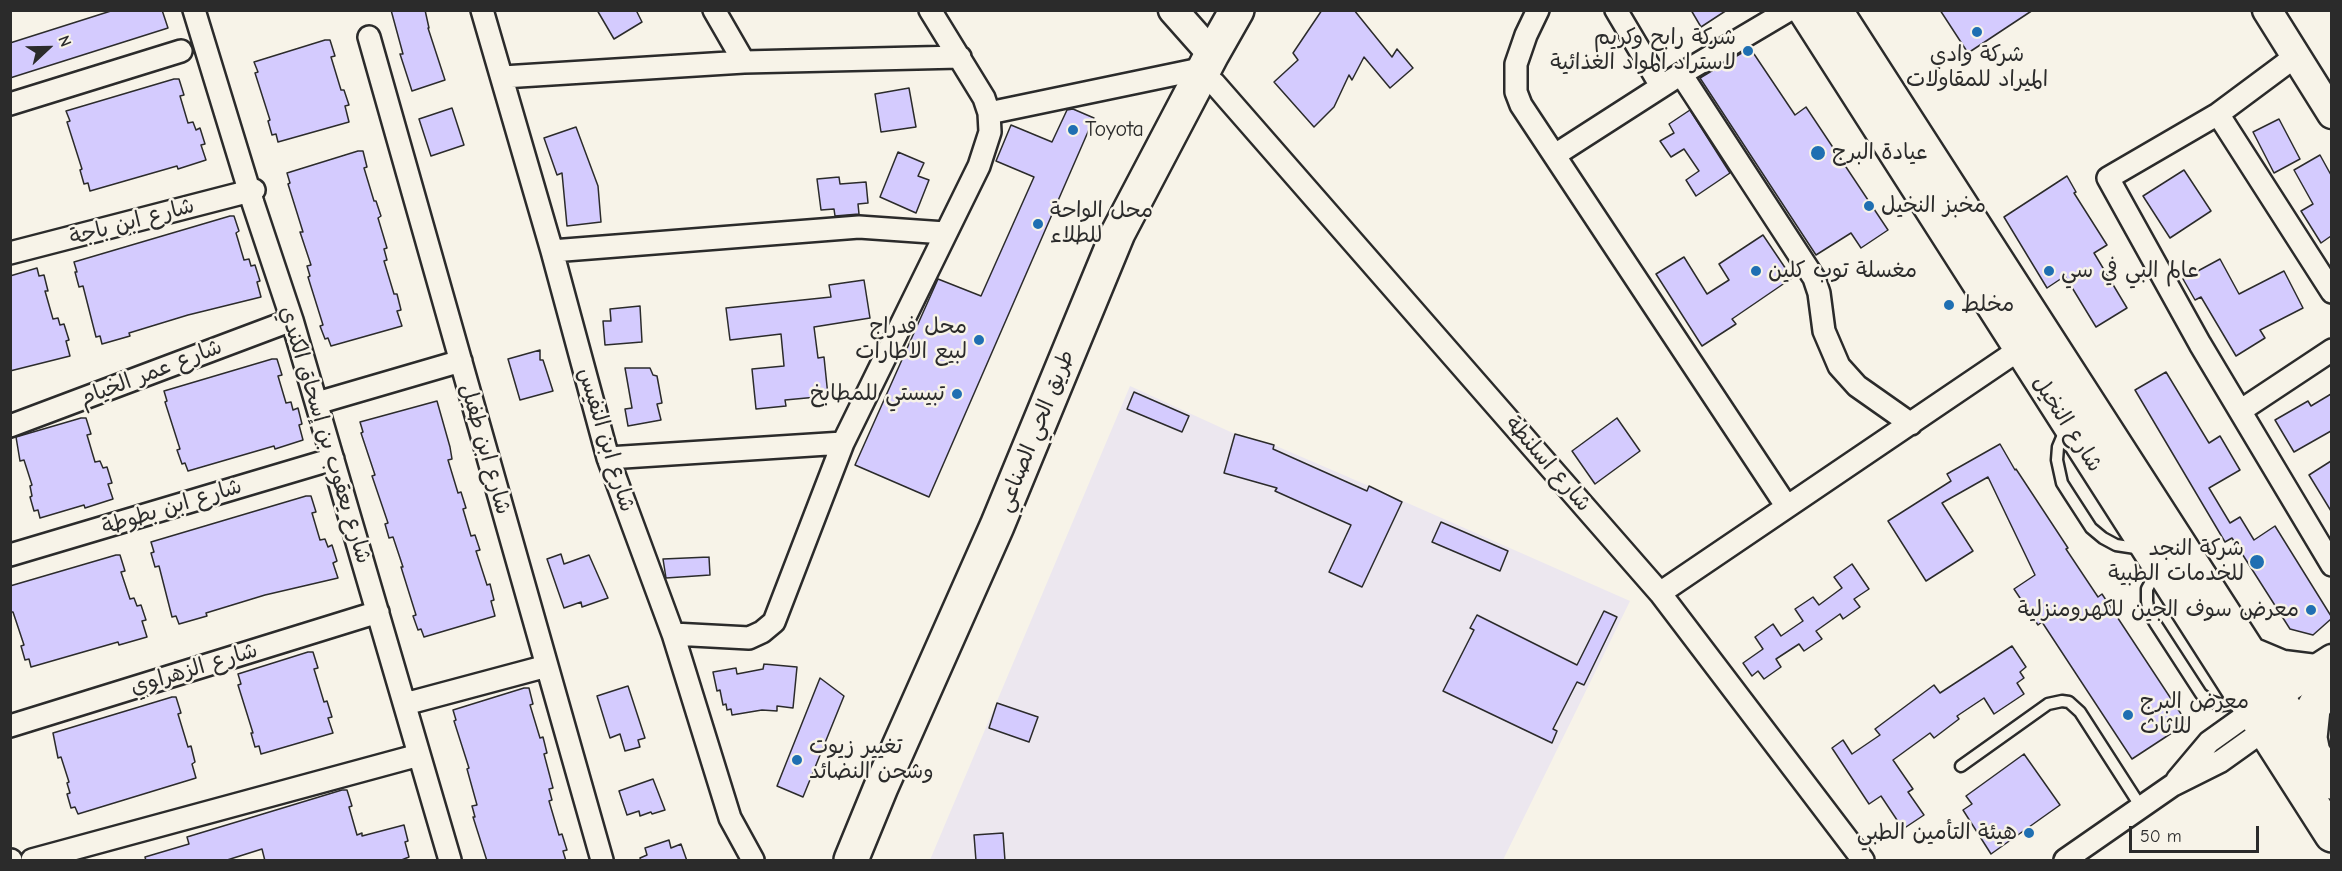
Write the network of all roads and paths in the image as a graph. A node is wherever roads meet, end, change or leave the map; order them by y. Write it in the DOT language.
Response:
graph roads {
  1 [pos="194,10"];
  2 [pos="482,10"];
  3 [pos="714,10"];
  4 [pos="930,10"];
  5 [pos="1173,10"];
  6 [pos="1237,10"];
  7 [pos="1256,10"];
  8 [pos="1538,10"];
  9 [pos="1616,10"];
  10 [pos="1789,10"];
  11 [pos="1805,10"];
  12 [pos="1835,10"];
  13 [pos="2267,10"];
  14 [pos="369,37"];
  15 [pos="181,51"];
  16 [pos="2296,56"];
  17 [pos="960,57"];
  18 [pos="744,62"];
  19 [pos="1210,68"];
  20 [pos="1682,74"];
  21 [pos="503,77"];
  22 [pos="1661,86"];
  23 [pos="10,104"];
  24 [pos="989,113"];
  25 [pos="2218,114"];
  26 [pos="2331,114"];
  27 [pos="1555,155"];
  28 [pos="252,191"];
  29 [pos="945,233"];
  30 [pos="552,251"];
  31 [pos="10,253"];
  32 [pos="2331,292"];
  33 [pos="292,320"];
  34 [pos="2020,349"];
  35 [pos="2331,350"];
  36 [pos="461,361"];
  37 [pos="317,403"];
  38 [pos="2240,411"];
  39 [pos="1911,424"];
  40 [pos="10,426"];
  41 [pos="843,443"];
  42 [pos="608,458"];
  43 [pos="333,459"];
  44 [pos="1787,507"];
  45 [pos="10,555"];
  46 [pos="2331,565"];
  47 [pos="1660,593"];
  48 [pos="378,612"];
  49 [pos="673,634"];
  50 [pos="2250,654"];
  51 [pos="547,666"];
  52 [pos="2326,674"];
  53 [pos="405,704"];
  54 [pos="2264,710"];
  55 [pos="10,726"];
  56 [pos="2313,753"];
  57 [pos="419,755"];
  58 [pos="1961,766"];
  59 [pos="2331,782"];
  60 [pos="2141,807"];
  61 [pos="2331,835"];
  62 [pos="32,861"];
  63 [pos="450,861"];
  64 [pos="602,861"];
  65 [pos="753,861"];
  66 [pos="851,861"];
  67 [pos="870,861"];
  68 [pos="1863,861"];
  69 [pos="2065,861"];
  1 -- 28 [label="street, شارع يعقوب بن إسحاق الكندي"];
  2 -- 21 [label="street, شارع ابن النفيس"];
  3 -- 18 [label="street"];
  4 -- 17 [label="street"];
  5 -- 19 [label="main road"];
  6 -- 19 [label="main road, طريق الحي الصناعي"];
  7 -- 19 [label="main road, طريق الحي الصناعي"];
  8 -- 27 [label="street"];
  9 -- 22 [label="street"];
  10 -- 20 [label="street"];
  11 -- 34 [label="main road, شارع النخيل"];
  12 -- 50 [label="main road, شارع النخيل"];
  13 -- 16 [label="main road"];
  14 -- 36 [label="street, شارع ابن طفيل"];
  15 -- 23 [label="street"];
  16 -- 25 [label="street"];
  16 -- 26 [label="main road"];
  17 -- 18 [label="street"];
  17 -- 24 [label="street"];
  18 -- 21 [label="street"];
  19 -- 24 [label="street"];
  19 -- 47 [label="street, شارع اسلنطة"];
  19 -- 66 [label="main road, طريق الحي الصناعي"];
  19 -- 67 [label="main road, طريق الحي الصناعي"];
  20 -- 22 [label="street"];
  20 -- 39 [label="street"];
  21 -- 30 [label="street, شارع ابن النفيس"];
  22 -- 27 [label="street"];
  24 -- 29 [label="street"];
  25 -- 32 [label="street"];
  25 -- 38 [label="street"];
  27 -- 44 [label="street"];
  28 -- 31 [label="street, شارع ابن باجة"];
  28 -- 33 [label="street, شارع يعقوب بن إسحاق الكندي"];
  29 -- 30 [label="street"];
  29 -- 41 [label="street"];
  30 -- 42 [label="street, شارع ابن النفيس"];
  33 -- 37 [label="street, شارع يعقوب بن إسحاق الكندي"];
  33 -- 40 [label="street, شارع عمر الخيام"];
  34 -- 39 [label="street"];
  34 -- 54 [label="main road, شارع النخيل"];
  35 -- 38 [label="street"];
  36 -- 37 [label="street"];
  36 -- 51 [label="street, شارع ابن طفيل"];
  37 -- 43 [label="street, شارع يعقوب بن إسحاق الكندي"];
  38 -- 46 [label="street"];
  39 -- 44 [label="street"];
  41 -- 42 [label="street"];
  41 -- 49 [label="street"];
  42 -- 49 [label="street, شارع ابن النفيس"];
  43 -- 45 [label="street, شارع ابن بطوطة"];
  43 -- 48 [label="street, شارع يعقوب بن إسحاق الكندي"];
  44 -- 47 [label="street"];
  47 -- 68 [label="street, شارع اسلنطة"];
  48 -- 53 [label="street, شارع يعقوب بن إسحاق الكندي"];
  48 -- 55 [label="street, شارع الزهراوي"];
  49 -- 65 [label="street, شارع ابن النفيس"];
  50 -- 52 [label="main road"];
  50 -- 54 [label="main road, شارع النخيل"];
  51 -- 53 [label="street"];
  51 -- 64 [label="street, شارع ابن طفيل"];
  52 -- 54 [label="main road"];
  52 -- 56 [label="main road"];
  53 -- 57 [label="street, شارع يعقوب بن إسحاق الكندي"];
  54 -- 56 [label="main road, شارع النخيل"];
  54 -- 60 [label="street"];
  54 -- 61 [label="main road, شارع النخيل"];
  56 -- 59 [label="main road, شارع النخيل"];
  57 -- 62 [label="street"];
  57 -- 63 [label="street, شارع يعقوب بن إسحاق الكندي"];
  58 -- 60 [label="lane"];
  60 -- 69 [label="street"];
}
